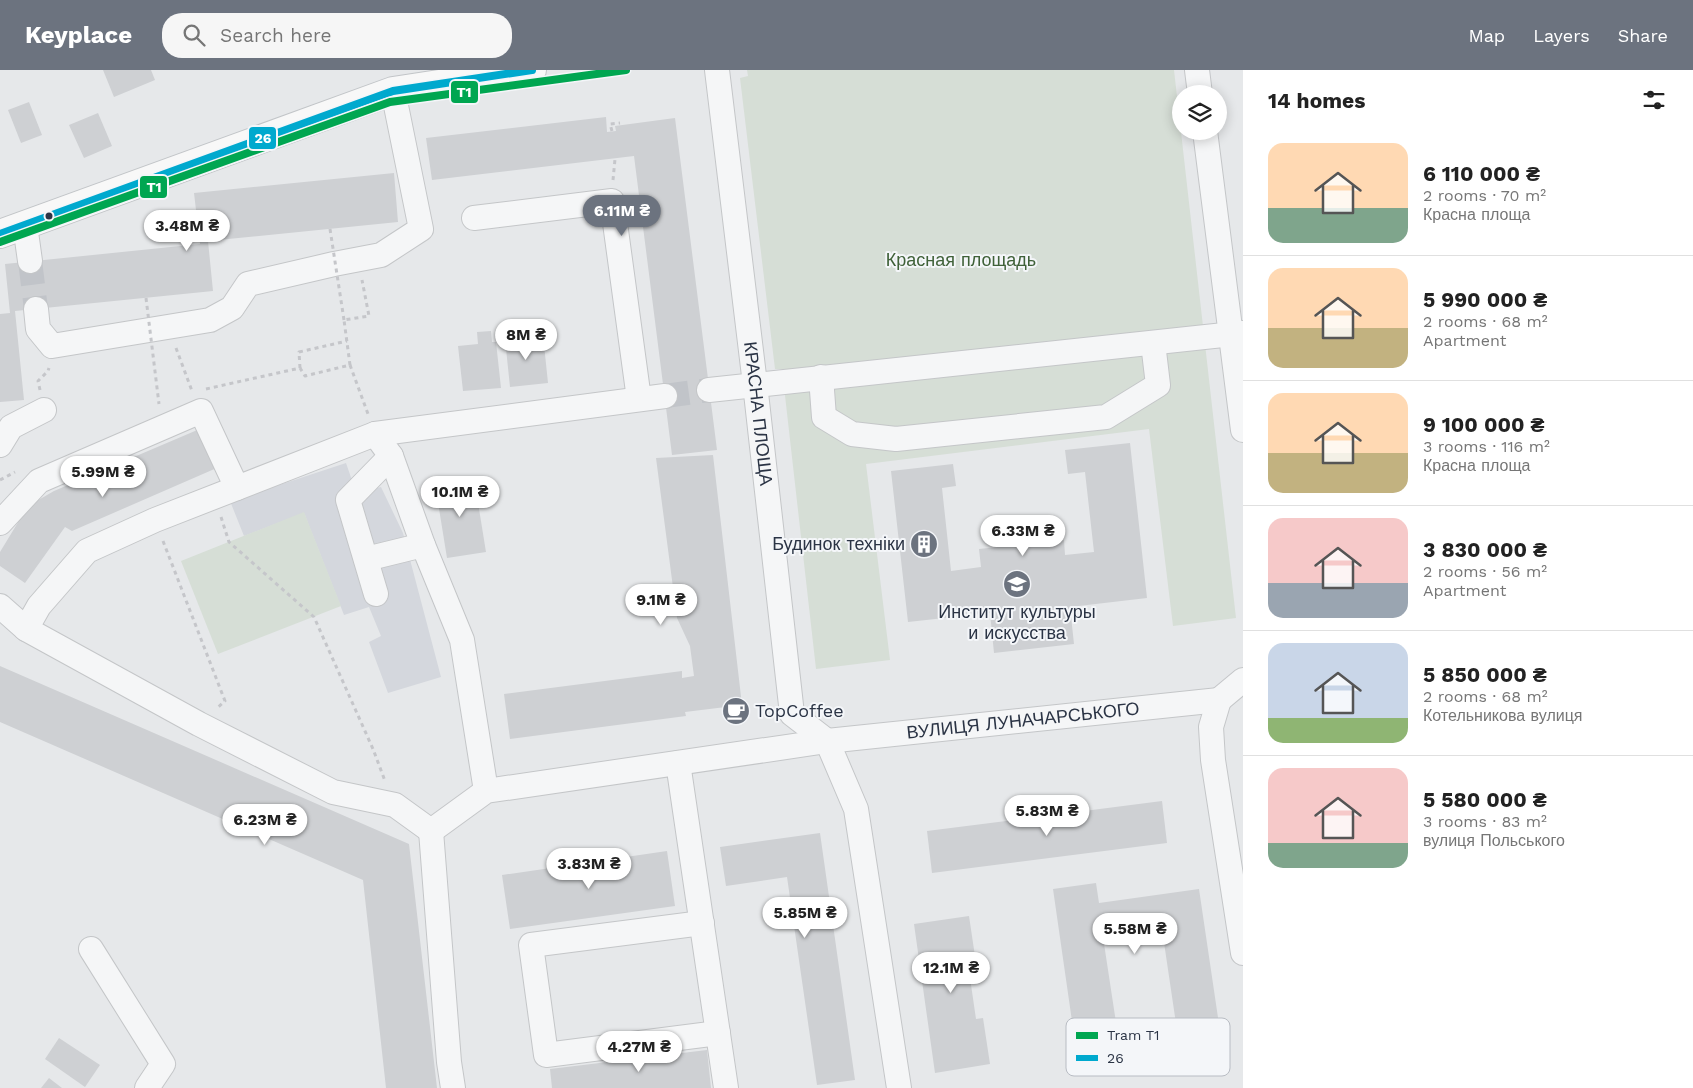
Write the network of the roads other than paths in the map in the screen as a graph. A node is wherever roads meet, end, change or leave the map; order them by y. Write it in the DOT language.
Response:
graph roads {
  1 [pos="532,70"];
  2 [pos="717,70"];
  3 [pos="1197,70"];
  4 [pos="1199,85"];
  5 [pos="393,91"];
  6 [pos="1206,140"];
  7 [pos="474,218"];
  8 [pos="25,225"];
  9 [pos="0,234"];
  10 [pos="30,261"];
  11 [pos="36,309"];
  12 [pos="1237,334"];
  13 [pos="1153,343"];
  14 [pos="821,377"];
  15 [pos="755,384"];
  16 [pos="709,390"];
  17 [pos="665,396"];
  18 [pos="639,399"];
  19 [pos="44,410"];
  20 [pos="1243,430"];
  21 [pos="375,434"];
  22 [pos="0,445"];
  23 [pos="391,456"];
  24 [pos="237,488"];
  25 [pos="0,523"];
  26 [pos="423,545"];
  27 [pos="366,559"];
  28 [pos="376,594"];
  29 [pos="0,606"];
  30 [pos="26,629"];
  31 [pos="1243,680"];
  32 [pos="1219,700"];
  33 [pos="827,741"];
  34 [pos="678,763"];
  35 [pos="486,791"];
  36 [pos="431,831"];
  37 [pos="1234,837"];
  38 [pos="702,923"];
  39 [pos="91,949"];
  40 [pos="1243,953"];
  41 [pos="718,1033"];
  42 [pos="147,1088"];
  43 [pos="453,1088"];
  44 [pos="726,1088"];
  45 [pos="899,1088"];
  1 -- 5 [label="main road"];
  2 -- 15 [label="street, КРАСНА ПЛОЩА"];
  3 -- 4 [label="street"];
  5 -- 8 [label="main road"];
  5 -- 11 [label="street"];
  6 -- 12 [label="street"];
  7 -- 18 [label="street"];
  8 -- 9 [label="main road"];
  8 -- 10 [label="street"];
  12 -- 13 [label="street"];
  12 -- 20 [label="street"];
  13 -- 14 [label="street"];
  13 -- 14 [label="street"];
  14 -- 15 [label="street"];
  15 -- 16 [label="street"];
  15 -- 33 [label="street, КРАСНА ПЛОЩА"];
  17 -- 18 [label="street"];
  18 -- 21 [label="street"];
  19 -- 22 [label="street"];
  21 -- 23 [label="street"];
  21 -- 24 [label="street"];
  23 -- 26 [label="street"];
  23 -- 27 [label="street"];
  24 -- 25 [label="street"];
  24 -- 30 [label="street"];
  26 -- 27 [label="street"];
  26 -- 35 [label="street"];
  27 -- 28 [label="street"];
  29 -- 30 [label="street"];
  30 -- 36 [label="street"];
  31 -- 32 [label="street"];
  32 -- 33 [label="street, ВУЛИЦЯ ЛУНАЧАРСЬКОГО"];
  32 -- 37 [label="street"];
  33 -- 34 [label="street, ВУЛИЦЯ ЛУНАЧАРСЬКОГО"];
  33 -- 45 [label="street"];
  34 -- 35 [label="street, ВУЛИЦЯ ЛУНАЧАРСЬКОГО"];
  34 -- 38 [label="street"];
  35 -- 36 [label="street"];
  36 -- 43 [label="street"];
  37 -- 40 [label="street"];
  38 -- 41 [label="street"];
  38 -- 41 [label="street"];
  39 -- 42 [label="street"];
  41 -- 44 [label="street"];
}
